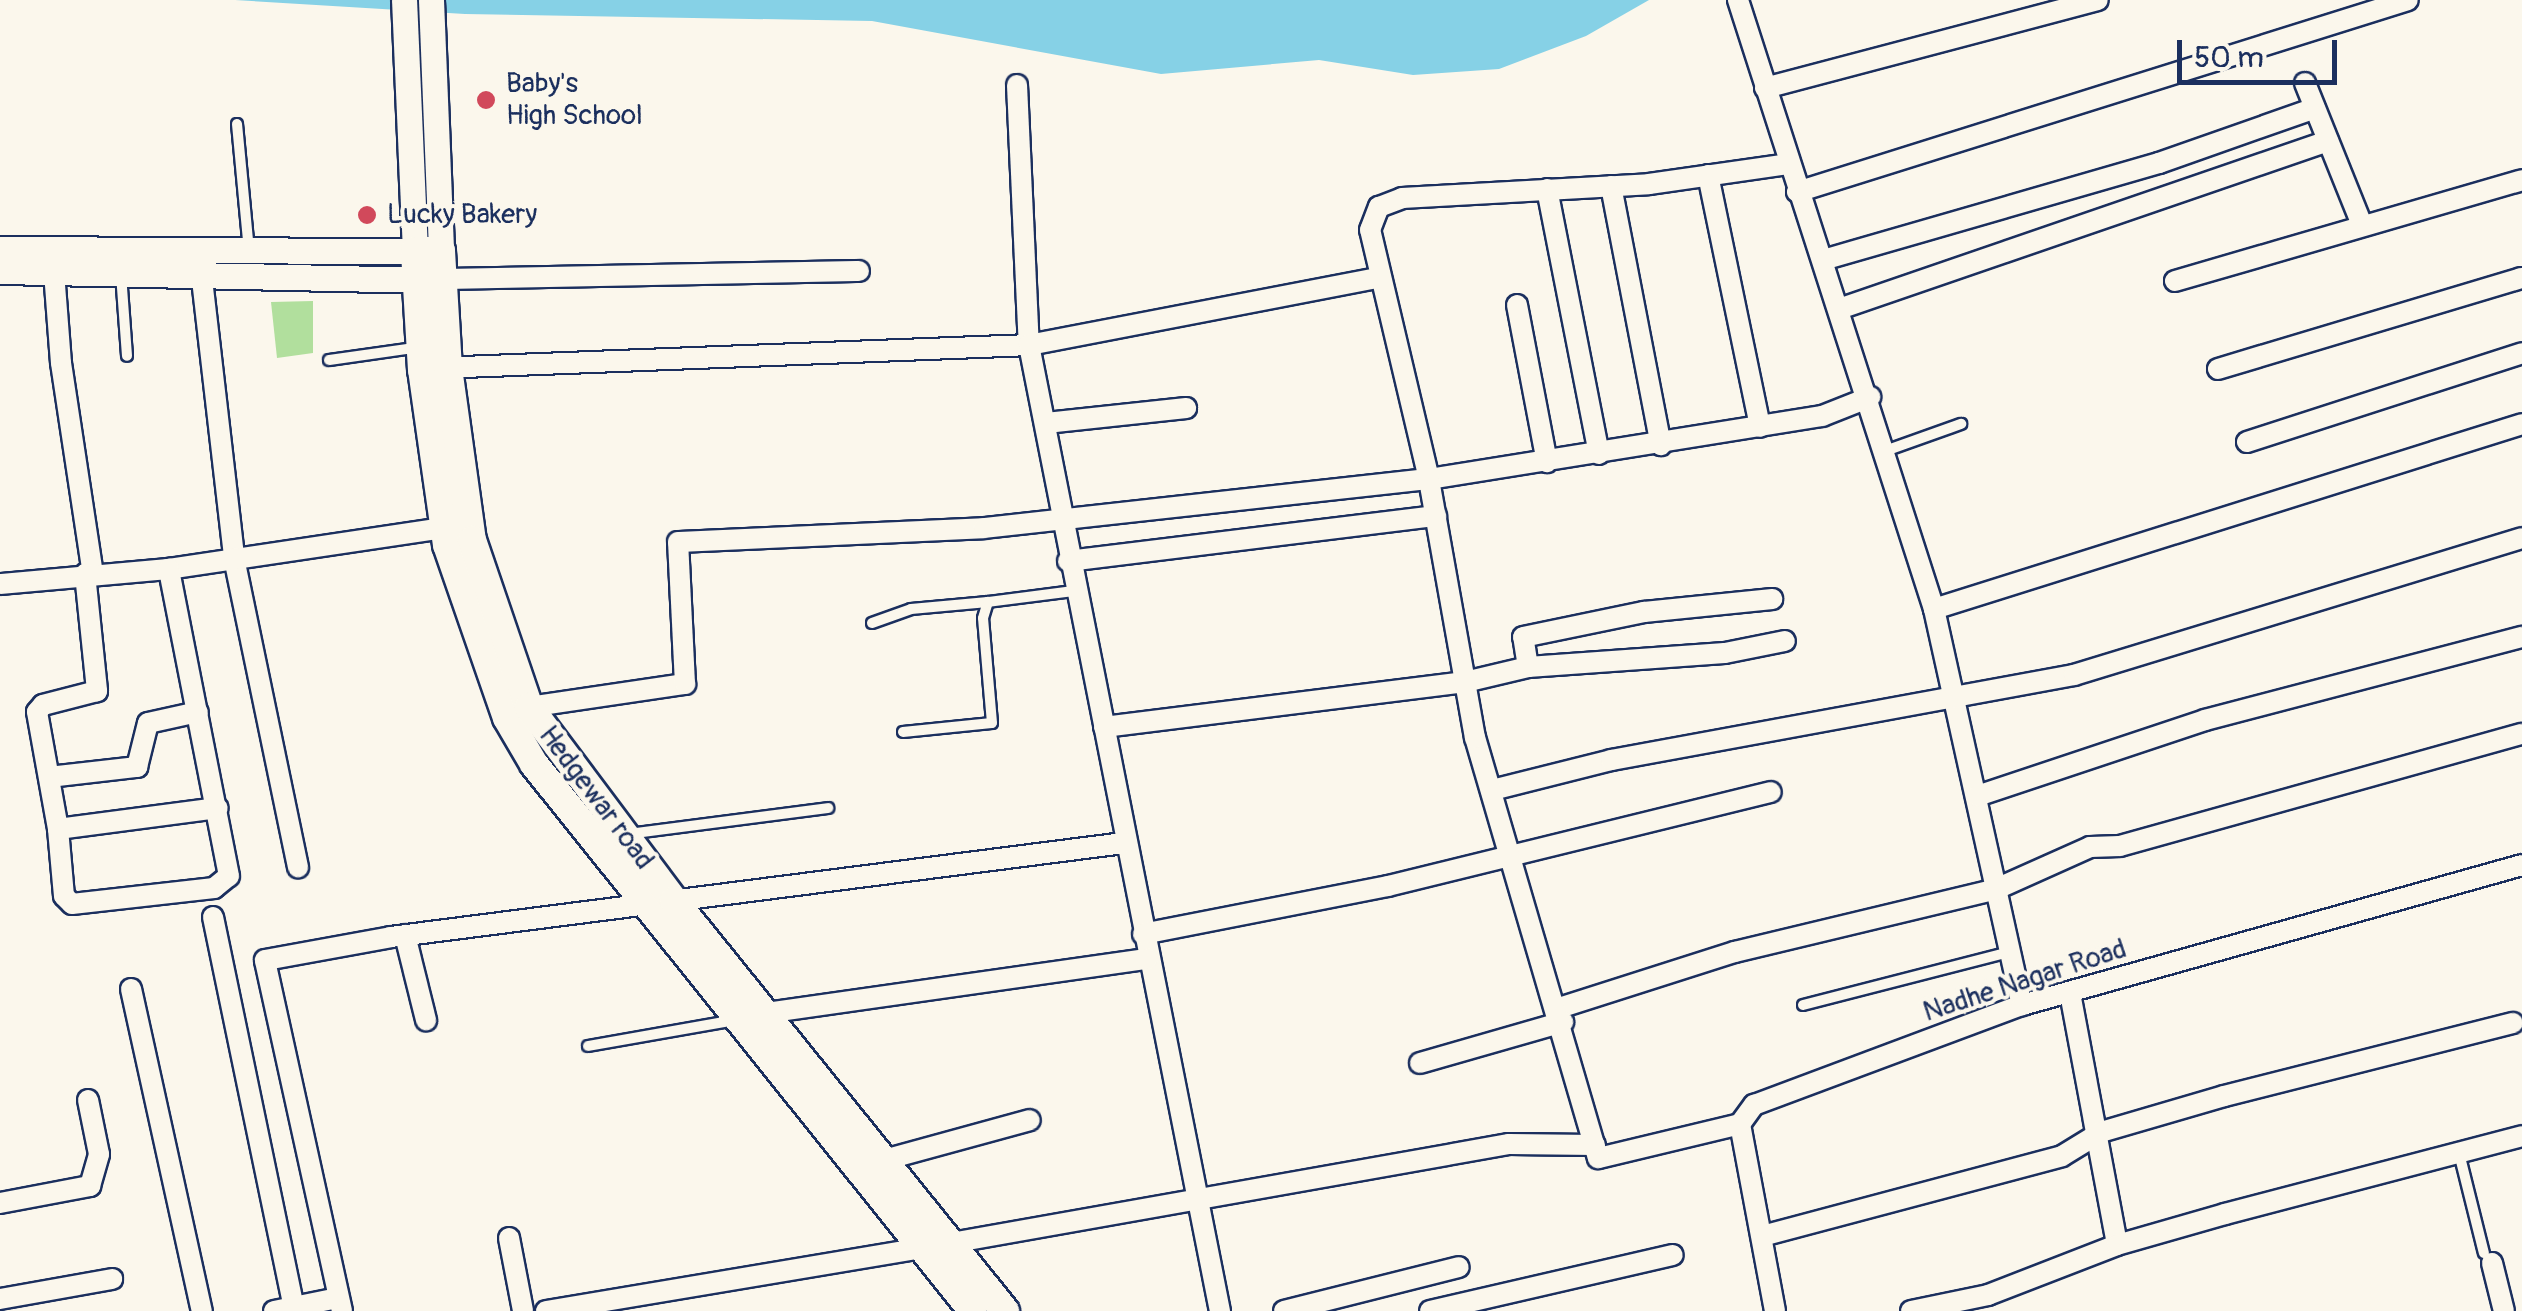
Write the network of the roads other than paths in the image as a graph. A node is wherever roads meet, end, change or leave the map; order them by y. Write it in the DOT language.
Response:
graph roads {
  1 [pos="404,0"];
  2 [pos="431,0"];
  3 [pos="1738,0"];
  4 [pos="2098,0"];
  5 [pos="2408,0"];
  6 [pos="418,55"];
  7 [pos="2305,83"];
  8 [pos="1017,84"];
  9 [pos="1766,88"];
  10 [pos="2315,108"];
  11 [pos="238,124"];
  12 [pos="2328,140"];
  13 [pos="1788,164"];
  14 [pos="1708,175"];
  15 [pos="2522,180"];
  16 [pos="1611,186"];
  17 [pos="1547,189"];
  18 [pos="1797,192"];
  19 [pos="2362,225"];
  20 [pos="0,249"];
  21 [pos="200,251"];
  22 [pos="249,252"];
  23 [pos="53,259"];
  24 [pos="1823,260"];
  25 [pos="429,265"];
  26 [pos="858,271"];
  27 [pos="0,272"];
  28 [pos="121,273"];
  29 [pos="201,278"];
  30 [pos="1378,278"];
  31 [pos="2522,278"];
  32 [pos="2175,281"];
  33 [pos="1516,305"];
  34 [pos="1839,309"];
  35 [pos="1028,346"];
  36 [pos="2522,353"];
  37 [pos="127,356"];
  38 [pos="329,360"];
  39 [pos="430,361"];
  40 [pos="2218,369"];
  41 [pos="1870,396"];
  42 [pos="1186,408"];
  43 [pos="1046,423"];
  44 [pos="1961,424"];
  45 [pos="2522,424"];
  46 [pos="1760,428"];
  47 [pos="2247,442"];
  48 [pos="1661,445"];
  49 [pos="1886,450"];
  50 [pos="1599,454"];
  51 [pos="1548,462"];
  52 [pos="1429,479"];
  53 [pos="1062,514"];
  54 [pos="1436,516"];
  55 [pos="457,526"];
  56 [pos="2522,538"];
  57 [pos="234,558"];
  58 [pos="1068,561"];
  59 [pos="169,569"];
  60 [pos="90,574"];
  61 [pos="0,584"];
  62 [pos="1074,591"];
  63 [pos="1772,599"];
  64 [pos="988,602"];
  65 [pos="1934,609"];
  66 [pos="872,623"];
  67 [pos="2522,637"];
  68 [pos="1786,641"];
  69 [pos="1528,667"];
  70 [pos="1466,682"];
  71 [pos="1956,700"];
  72 [pos="530,707"];
  73 [pos="198,712"];
  74 [pos="1104,727"];
  75 [pos="903,732"];
  76 [pos="2522,734"];
  77 [pos="49,777"];
  78 [pos="1492,790"];
  79 [pos="1771,792"];
  80 [pos="1977,796"];
  81 [pos="218,808"];
  82 [pos="828,808"];
  83 [pos="58,829"];
  84 [pos="622,834"];
  85 [pos="1124,843"];
  86 [pos="1512,852"];
  87 [pos="2522,865"];
  88 [pos="298,866"];
  89 [pos="1994,890"];
  90 [pos="662,902"];
  91 [pos="213,917"];
  92 [pos="1142,934"];
  93 [pos="405,935"];
  94 [pos="2010,952"];
  95 [pos="1146,959"];
  96 [pos="132,988"];
  97 [pos="2070,994"];
  98 [pos="1803,1005"];
  99 [pos="2022,1006"];
  100 [pos="1561,1015"];
  101 [pos="754,1016"];
  102 [pos="426,1020"];
  103 [pos="2513,1023"];
  104 [pos="588,1046"];
  105 [pos="1420,1063"];
  106 [pos="88,1100"];
  107 [pos="1030,1120"];
  108 [pos="1740,1124"];
  109 [pos="2100,1132"];
  110 [pos="2522,1136"];
  111 [pos="1595,1145"];
  112 [pos="2458,1150"];
  113 [pos="884,1160"];
  114 [pos="1202,1200"];
  115 [pos="0,1203"];
  116 [pos="1762,1236"];
  117 [pos="509,1238"];
  118 [pos="2117,1245"];
  119 [pos="937,1246"];
  120 [pos="1673,1255"];
  121 [pos="2488,1258"];
  122 [pos="1458,1267"];
  123 [pos="112,1279"];
  124 [pos="0,1299"];
  125 [pos="340,1304"];
  126 [pos="284,1309"];
  127 [pos="202,1311"];
  128 [pos="523,1311"];
  129 [pos="546,1311"];
  130 [pos="973,1311"];
  131 [pos="1005,1311"];
  132 [pos="1220,1311"];
  133 [pos="1284,1311"];
  134 [pos="1430,1311"];
  135 [pos="1776,1311"];
  136 [pos="1910,1311"];
  137 [pos="2504,1311"];
  1 -- 6 [label="street"];
  2 -- 6 [label="street"];
  3 -- 9 [label="street"];
  4 -- 9 [label="street"];
  5 -- 18 [label="street"];
  6 -- 25 [label="street, Hedgewar road"];
  7 -- 10 [label="street"];
  8 -- 35 [label="street"];
  9 -- 13 [label="street"];
  10 -- 12 [label="street"];
  10 -- 24 [label="street"];
  11 -- 22 [label="lane"];
  12 -- 19 [label="street"];
  12 -- 34 [label="street"];
  13 -- 14 [label="street"];
  13 -- 18 [label="street"];
  14 -- 16 [label="street"];
  14 -- 46 [label="street"];
  15 -- 19 [label="street"];
  16 -- 17 [label="street"];
  16 -- 48 [label="street"];
  17 -- 30 [label="street"];
  17 -- 50 [label="street"];
  18 -- 24 [label="street"];
  19 -- 32 [label="street"];
  20 -- 23 [label="street"];
  21 -- 22 [label="street"];
  21 -- 23 [label="street"];
  21 -- 29 [label="street"];
  22 -- 25 [label="street"];
  23 -- 27 [label="street"];
  23 -- 28 [label="street"];
  23 -- 60 [label="street"];
  24 -- 34 [label="street"];
  25 -- 26 [label="street"];
  25 -- 29 [label="street"];
  25 -- 39 [label="main road, Hedgewar road"];
  28 -- 29 [label="street"];
  28 -- 37 [label="lane"];
  29 -- 57 [label="street"];
  30 -- 35 [label="street"];
  30 -- 52 [label="street"];
  31 -- 40 [label="street"];
  33 -- 51 [label="street"];
  34 -- 41 [label="street"];
  35 -- 39 [label="street"];
  35 -- 43 [label="street"];
  36 -- 47 [label="street"];
  38 -- 39 [label="lane"];
  39 -- 55 [label="main road, Hedgewar road"];
  41 -- 46 [label="street"];
  41 -- 49 [label="street"];
  42 -- 43 [label="street"];
  43 -- 53 [label="street"];
  44 -- 49 [label="lane"];
  45 -- 65 [label="street"];
  46 -- 48 [label="street"];
  48 -- 50 [label="street"];
  49 -- 65 [label="street"];
  50 -- 51 [label="street"];
  51 -- 52 [label="street"];
  52 -- 53 [label="street"];
  52 -- 54 [label="street"];
  53 -- 58 [label="street"];
  53 -- 72 [label="street"];
  54 -- 58 [label="street"];
  54 -- 70 [label="street"];
  55 -- 57 [label="street"];
  55 -- 72 [label="main road, Hedgewar road"];
  55 -- 90 [label="main road, Hedgewar road"];
  56 -- 71 [label="street"];
  57 -- 59 [label="street"];
  57 -- 88 [label="street"];
  58 -- 62 [label="street"];
  59 -- 60 [label="street"];
  59 -- 73 [label="street"];
  60 -- 61 [label="street"];
  60 -- 77 [label="street"];
  62 -- 64 [label="lane"];
  62 -- 74 [label="street"];
  63 -- 69 [label="street"];
  64 -- 66 [label="lane"];
  64 -- 75 [label="lane"];
  65 -- 71 [label="street"];
  67 -- 80 [label="street"];
  68 -- 69 [label="street"];
  69 -- 70 [label="street"];
  70 -- 74 [label="street"];
  70 -- 78 [label="street"];
  71 -- 78 [label="street"];
  71 -- 80 [label="street"];
  72 -- 84 [label="main road, Hedgewar road"];
  73 -- 77 [label="street"];
  73 -- 81 [label="street"];
  74 -- 85 [label="street"];
  76 -- 89 [label="street"];
  77 -- 83 [label="street"];
  78 -- 86 [label="street"];
  79 -- 86 [label="street"];
  80 -- 89 [label="street"];
  81 -- 83 [label="street"];
  81 -- 83 [label="street"];
  82 -- 84 [label="lane"];
  84 -- 90 [label="main road, Hedgewar road"];
  85 -- 90 [label="street"];
  85 -- 92 [label="street"];
  86 -- 92 [label="street"];
  86 -- 100 [label="street"];
  87 -- 97 [label="street, Nadhe Nagar Road"];
  89 -- 94 [label="street"];
  89 -- 100 [label="street"];
  90 -- 93 [label="street"];
  90 -- 101 [label="main road, Hedgewar road"];
  91 -- 126 [label="street"];
  92 -- 95 [label="street"];
  93 -- 102 [label="street"];
  93 -- 125 [label="street"];
  94 -- 98 [label="lane"];
  94 -- 99 [label="street"];
  95 -- 101 [label="street"];
  95 -- 114 [label="street"];
  96 -- 127 [label="street"];
  97 -- 99 [label="street, Nadhe Nagar Road"];
  97 -- 109 [label="street"];
  99 -- 108 [label="street, Nadhe Nagar Road"];
  100 -- 105 [label="street"];
  100 -- 111 [label="street"];
  101 -- 104 [label="lane"];
  101 -- 113 [label="main road, Hedgewar road"];
  101 -- 119 [label="main road, Hedgewar road"];
  103 -- 109 [label="street"];
  106 -- 115 [label="street"];
  107 -- 113 [label="street"];
  108 -- 111 [label="street"];
  108 -- 116 [label="street"];
  109 -- 116 [label="street"];
  109 -- 118 [label="street"];
  110 -- 112 [label="street"];
  111 -- 114 [label="street"];
  112 -- 118 [label="street"];
  112 -- 121 [label="lane"];
  113 -- 119 [label="main road, Hedgewar road"];
  114 -- 119 [label="street"];
  114 -- 132 [label="street"];
  116 -- 135 [label="street"];
  117 -- 128 [label="street"];
  118 -- 136 [label="street"];
  119 -- 129 [label="street"];
  119 -- 130 [label="main road, Hedgewar road"];
  119 -- 131 [label="main road, Hedgewar road"];
  120 -- 134 [label="street"];
  121 -- 137 [label="street"];
  122 -- 133 [label="street"];
  123 -- 124 [label="street"];
  125 -- 126 [label="street"];
}
